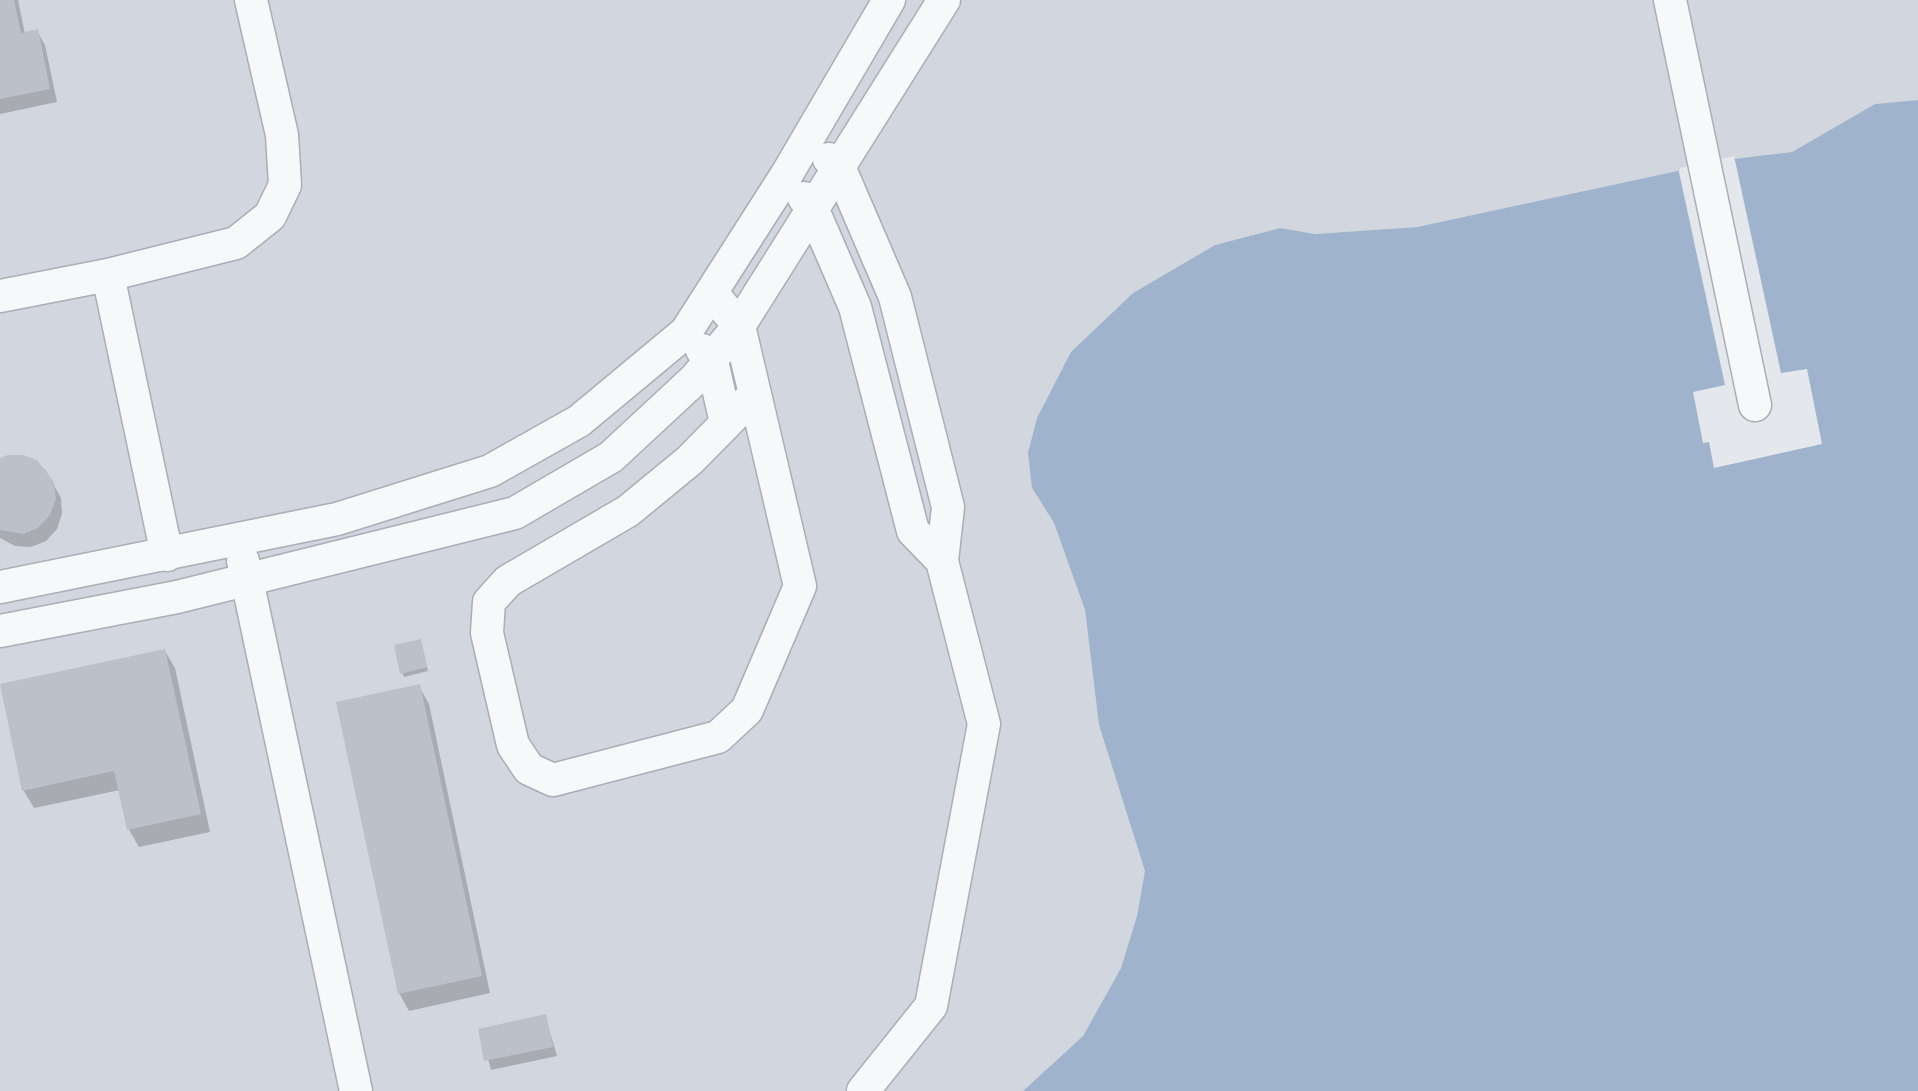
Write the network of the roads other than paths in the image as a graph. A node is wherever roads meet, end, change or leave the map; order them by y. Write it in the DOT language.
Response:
graph roads {
  1 [pos="251,0"];
  2 [pos="889,0"];
  3 [pos="944,0"];
  4 [pos="1670,0"];
  5 [pos="806,141"];
  6 [pos="840,169"];
  7 [pos="787,174"];
  8 [pos="813,210"];
  9 [pos="108,275"];
  10 [pos="713,294"];
  11 [pos="0,296"];
  12 [pos="739,326"];
  13 [pos="686,332"];
  14 [pos="712,361"];
  15 [pos="755,394"];
  16 [pos="1755,405"];
  17 [pos="726,423"];
  18 [pos="551,437"];
  19 [pos="571,480"];
  20 [pos="236,540"];
  21 [pos="167,555"];
  22 [pos="942,561"];
  23 [pos="84,571"];
  24 [pos="248,580"];
  25 [pos="0,587"];
  26 [pos="95,612"];
  27 [pos="0,631"];
  28 [pos="356,1091"];
  29 [pos="863,1091"];
  1 -- 9 [label="lane"];
  2 -- 5 [label="lane"];
  3 -- 6 [label="lane"];
  4 -- 16 [label="lane"];
  5 -- 6 [label="lane"];
  5 -- 7 [label="lane"];
  6 -- 8 [label="lane"];
  6 -- 22 [label="lane"];
  7 -- 8 [label="lane"];
  7 -- 10 [label="lane"];
  8 -- 12 [label="lane"];
  8 -- 22 [label="lane"];
  9 -- 11 [label="lane"];
  9 -- 21 [label="lane"];
  10 -- 12 [label="lane"];
  10 -- 13 [label="lane"];
  12 -- 14 [label="lane"];
  12 -- 15 [label="lane"];
  13 -- 14 [label="lane"];
  13 -- 18 [label="lane"];
  14 -- 17 [label="lane"];
  14 -- 19 [label="lane"];
  15 -- 17 [label="lane"];
  15 -- 17 [label="lane"];
  18 -- 19 [label="lane"];
  18 -- 20 [label="lane"];
  19 -- 24 [label="lane"];
  20 -- 21 [label="lane"];
  20 -- 24 [label="lane"];
  21 -- 23 [label="lane"];
  22 -- 29 [label="lane"];
  23 -- 25 [label="lane"];
  23 -- 26 [label="lane"];
  24 -- 26 [label="lane"];
  24 -- 28 [label="lane"];
  26 -- 27 [label="lane"];
}
